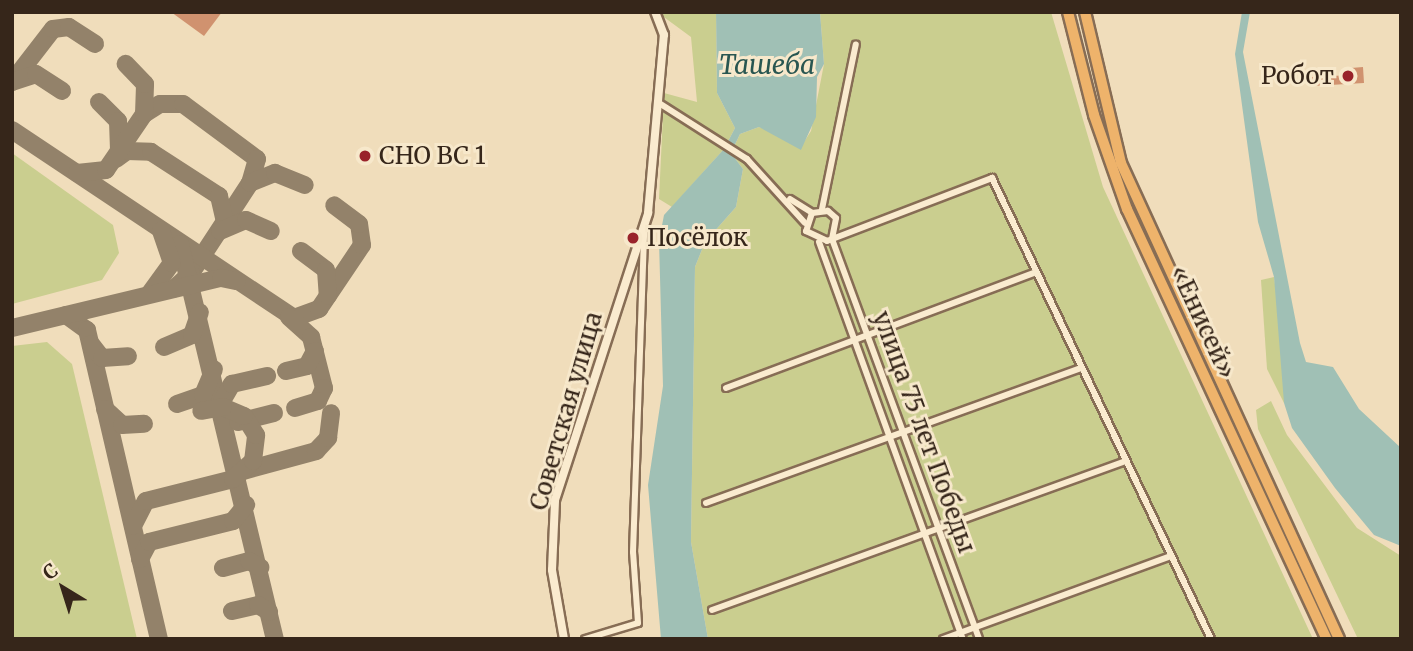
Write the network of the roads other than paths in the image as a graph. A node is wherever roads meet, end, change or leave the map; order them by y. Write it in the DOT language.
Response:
graph roads {
  1 [pos="655,12"];
  2 [pos="1068,12"];
  3 [pos="1085,12"];
  4 [pos="856,44"];
  5 [pos="659,103"];
  6 [pos="747,159"];
  7 [pos="822,209"];
  8 [pos="812,213"];
  9 [pos="804,223"];
  10 [pos="643,228"];
  11 [pos="832,239"];
  12 [pos="819,242"];
  13 [pos="1036,272"];
  14 [pos="868,335"];
  15 [pos="854,341"];
  16 [pos="1081,368"];
  17 [pos="726,388"];
  18 [pos="904,433"];
  19 [pos="891,437"];
  20 [pos="1125,461"];
  21 [pos="706,503"];
  22 [pos="939,529"];
  23 [pos="926,533"];
  24 [pos="1171,556"];
  25 [pos="712,610"];
  26 [pos="974,628"];
  27 [pos="962,636"];
  28 [pos="564,639"];
  29 [pos="585,639"];
  30 [pos="943,639"];
  31 [pos="979,639"];
  32 [pos="1211,639"];
  33 [pos="1327,639"];
  34 [pos="1339,639"];
  1 -- 5 [label="street, Советская улица"];
  2 -- 33 [label="highway, «Енисей»"];
  3 -- 34 [label="highway, «Енисей»"];
  4 -- 7 [label="street"];
  5 -- 6 [label="street"];
  5 -- 10 [label="street, Советская улица"];
  6 -- 8 [label="street"];
  6 -- 9 [label="street"];
  7 -- 8 [label="street"];
  7 -- 11 [label="street"];
  8 -- 9 [label="street"];
  9 -- 12 [label="street"];
  10 -- 28 [label="street, Советская улица"];
  10 -- 29 [label="street"];
  11 -- 12 [label="street"];
  11 -- 13 [label="street"];
  11 -- 14 [label="street, улица 75 лет Победы"];
  12 -- 15 [label="street, улица 75 лет Победы"];
  13 -- 14 [label="street"];
  13 -- 16 [label="street"];
  14 -- 15 [label="street"];
  14 -- 18 [label="street, улица 75 лет Победы"];
  15 -- 17 [label="street"];
  15 -- 19 [label="street, улица 75 лет Победы"];
  16 -- 18 [label="street"];
  16 -- 20 [label="street"];
  18 -- 19 [label="street"];
  18 -- 22 [label="street, улица 75 лет Победы"];
  19 -- 21 [label="street"];
  19 -- 23 [label="street, улица 75 лет Победы"];
  20 -- 22 [label="street"];
  20 -- 24 [label="street"];
  22 -- 23 [label="street"];
  22 -- 26 [label="street, улица 75 лет Победы"];
  23 -- 25 [label="street"];
  23 -- 27 [label="street, улица 75 лет Победы"];
  24 -- 26 [label="street"];
  24 -- 32 [label="street"];
  26 -- 27 [label="street"];
  26 -- 31 [label="street, улица 75 лет Победы"];
  27 -- 30 [label="street"];
}
